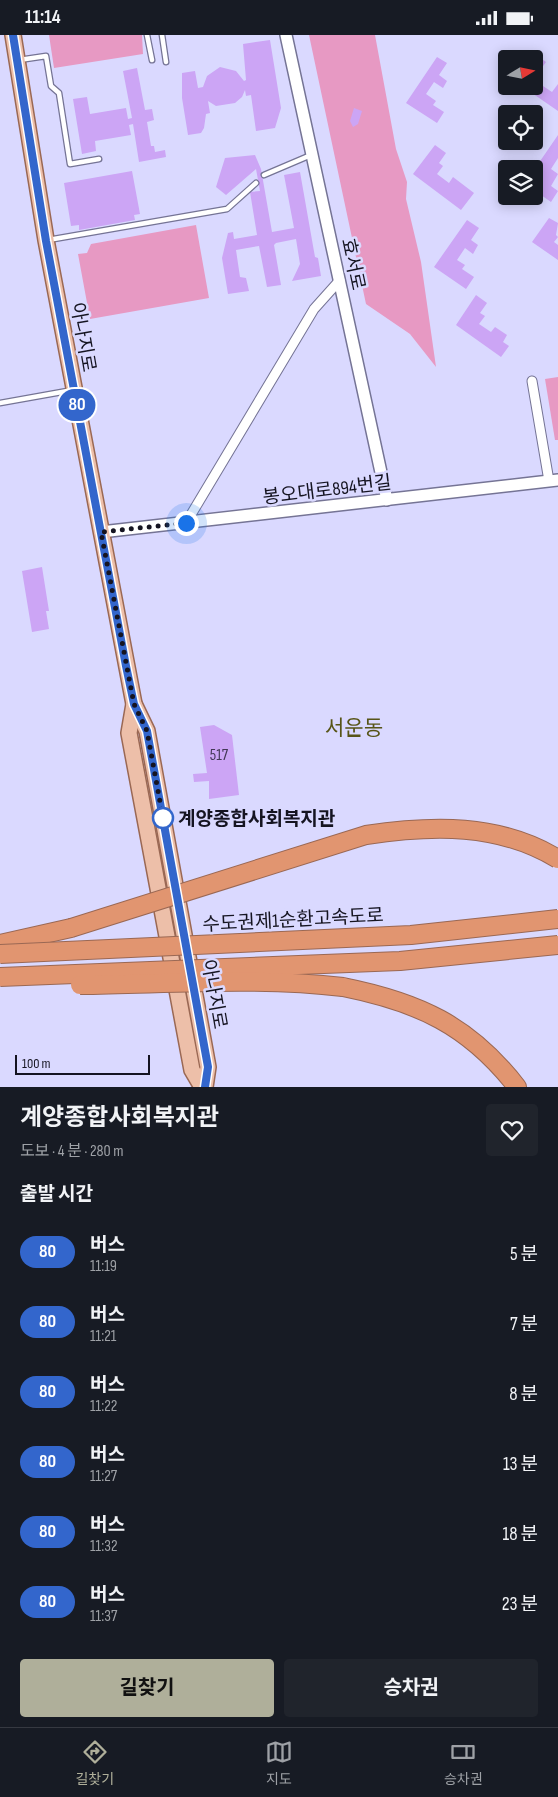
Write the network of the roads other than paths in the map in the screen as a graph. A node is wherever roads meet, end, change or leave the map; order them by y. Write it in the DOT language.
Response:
graph roads {
  1 [pos="14,35"];
  2 [pos="147,35"];
  3 [pos="162,35"];
  4 [pos="286,35"];
  5 [pos="18,60"];
  6 [pos="152,60"];
  7 [pos="166,62"];
  8 [pos="312,155"];
  9 [pos="98,159"];
  10 [pos="264,175"];
  11 [pos="256,183"];
  12 [pos="46,241"];
  13 [pos="340,280"];
  14 [pos="532,381"];
  15 [pos="74,390"];
  16 [pos="0,403"];
  17 [pos="554,481"];
  18 [pos="387,500"];
  19 [pos="186,523"];
  20 [pos="101,532"];
  21 [pos="558,859"];
  22 [pos="558,919"];
  23 [pos="0,944"];
  24 [pos="558,945"];
  25 [pos="0,954"];
  26 [pos="0,977"];
  27 [pos="204,1087"];
  28 [pos="517,1087"];
  1 -- 5 [label="main road, 아나지로"];
  2 -- 6 [label="lane"];
  3 -- 7 [label="lane"];
  4 -- 8 [label="street, 효서로"];
  5 -- 9 [label="lane"];
  5 -- 12 [label="main road, 아나지로"];
  8 -- 10 [label="lane"];
  8 -- 13 [label="street, 효서로"];
  11 -- 12 [label="lane"];
  12 -- 15 [label="main road, 아나지로"];
  13 -- 18 [label="street, 효서로"];
  13 -- 19 [label="street"];
  14 -- 17 [label="street"];
  15 -- 16 [label="lane"];
  15 -- 20 [label="main road, 아나지로"];
  17 -- 18 [label="street, 봉오대로894번길"];
  18 -- 19 [label="street, 봉오대로894번길"];
  19 -- 20 [label="street, 봉오대로894번길"];
  20 -- 27 [label="main road, 아나지로"];
  21 -- 23 [label="highway, bridge"];
  22 -- 25 [label="highway, 수도권제1순환고속도로, bridge"];
  24 -- 26 [label="highway, bridge"];
  26 -- 28 [label="highway, bridge"];
}
